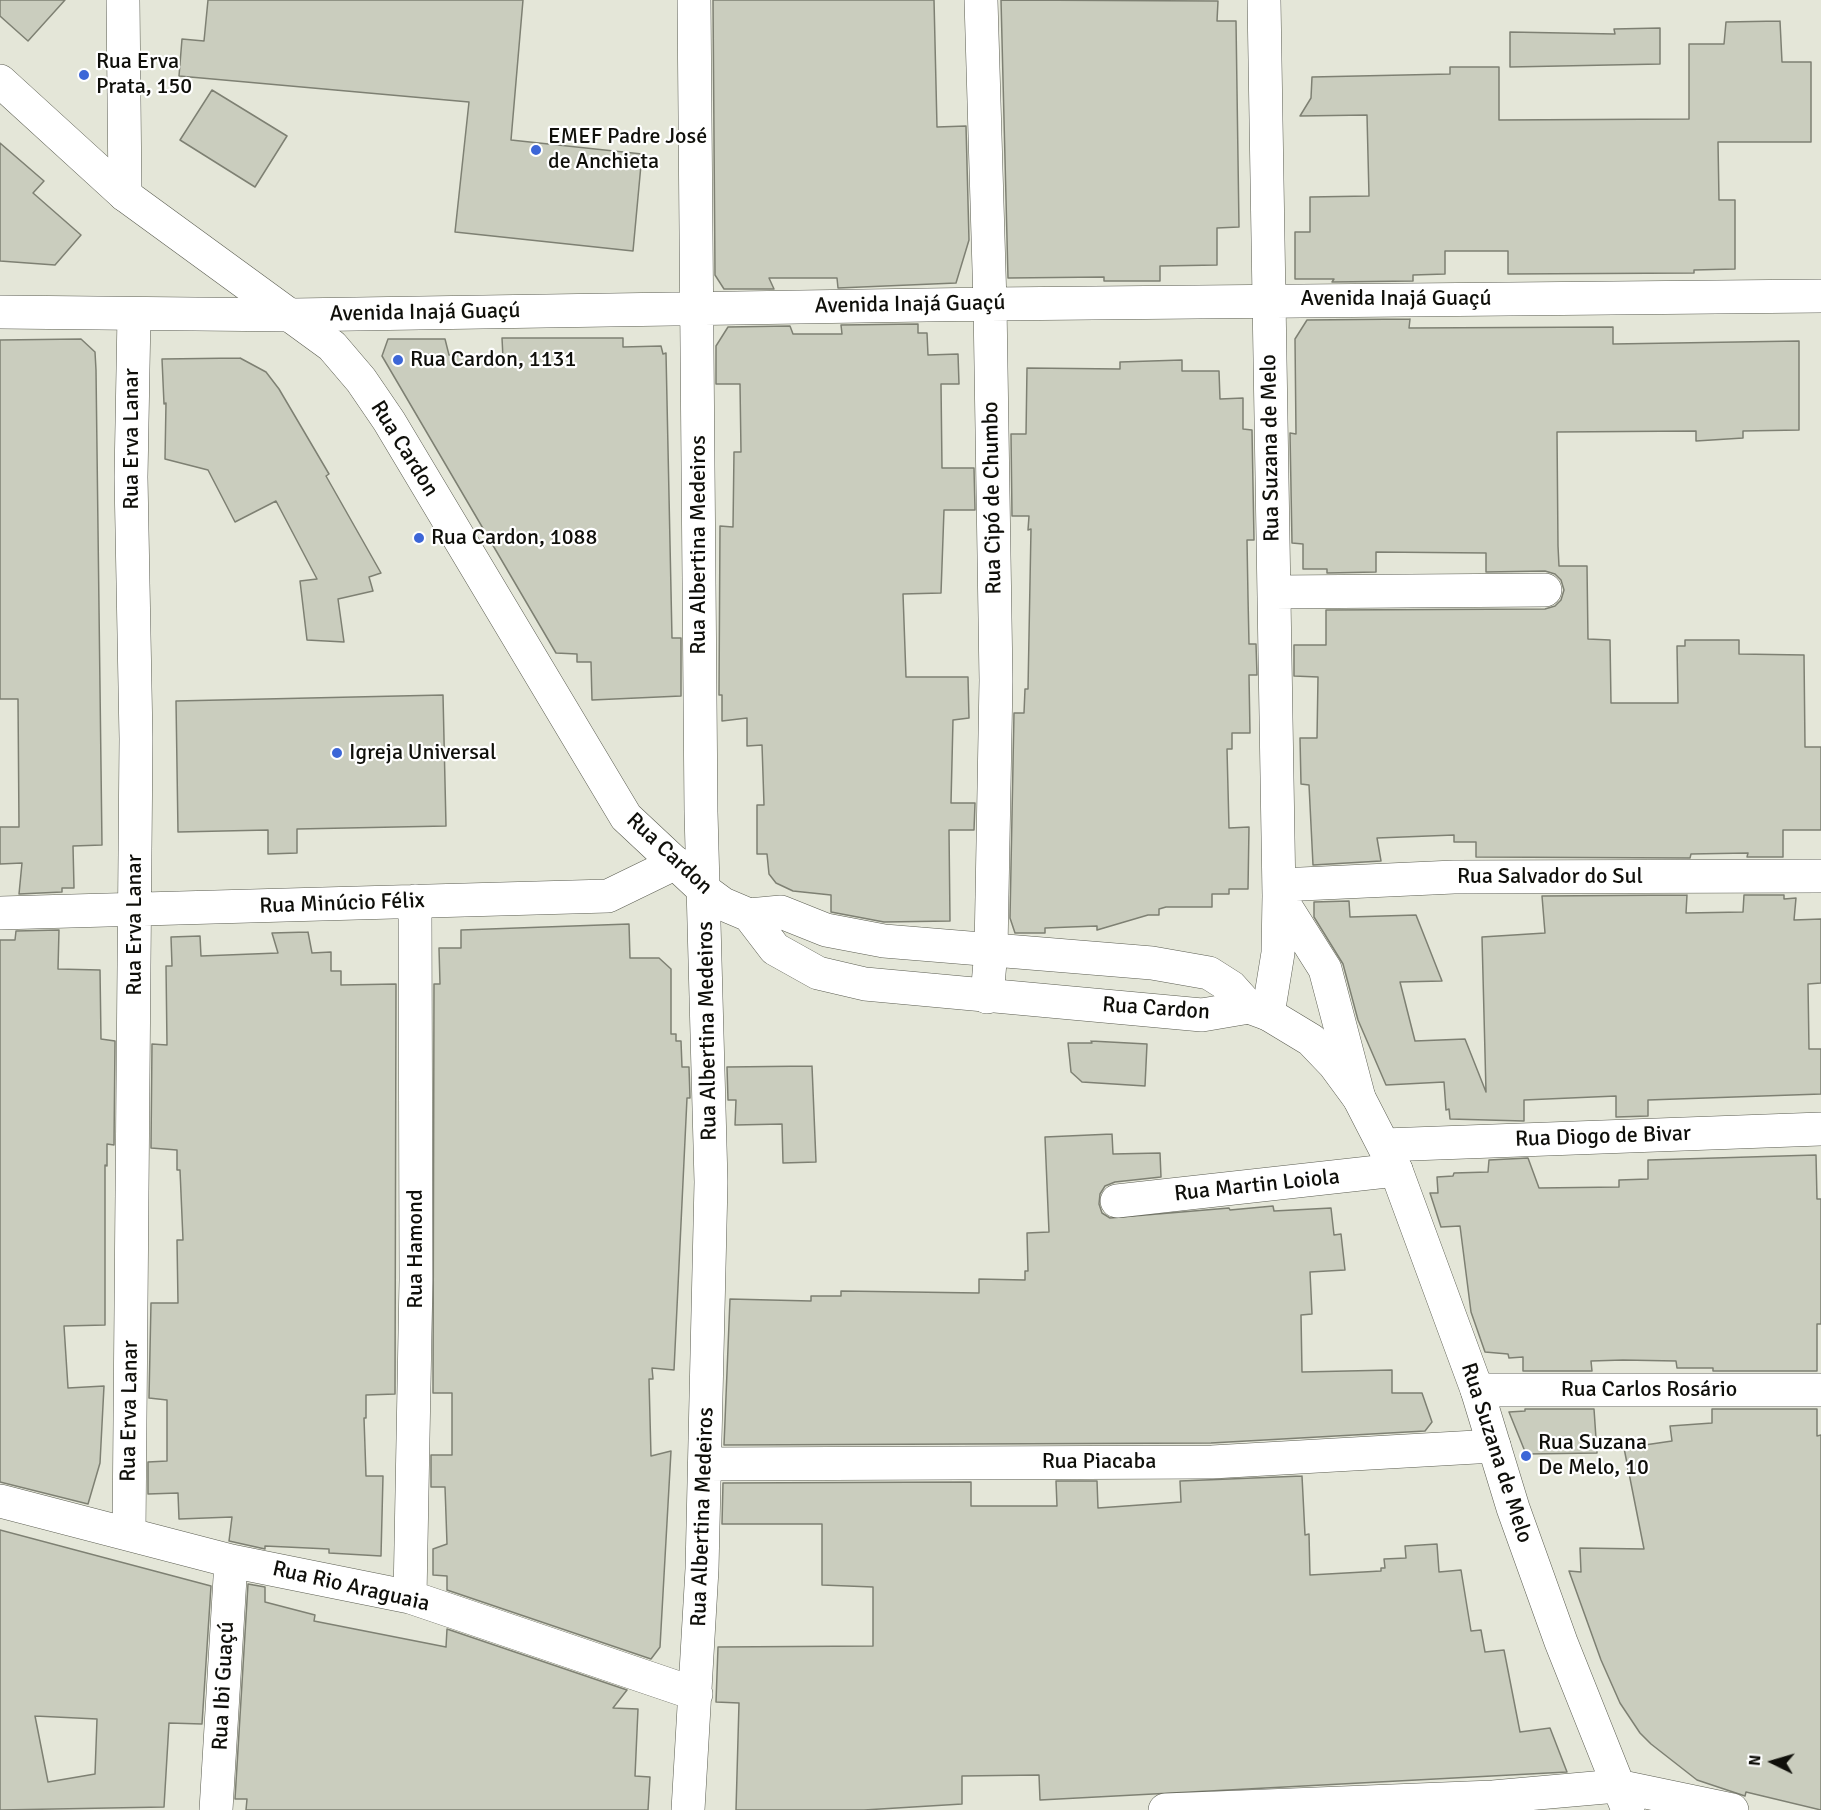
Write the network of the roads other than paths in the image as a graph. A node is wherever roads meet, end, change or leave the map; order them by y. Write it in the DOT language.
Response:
graph roads {
  1 [pos="123,0"];
  2 [pos="694,0"];
  3 [pos="981,0"];
  4 [pos="1264,0"];
  5 [pos="0,81"];
  6 [pos="125,195"];
  7 [pos="1821,296"];
  8 [pos="1269,300"];
  9 [pos="990,304"];
  10 [pos="698,309"];
  11 [pos="0,312"];
  12 [pos="134,315"];
  13 [pos="292,315"];
  14 [pos="1545,590"];
  15 [pos="1274,592"];
  16 [pos="676,863"];
  17 [pos="1821,876"];
  18 [pos="704,890"];
  19 [pos="1279,891"];
  20 [pos="415,901"];
  21 [pos="135,910"];
  22 [pos="0,914"];
  23 [pos="749,915"];
  24 [pos="992,950"];
  25 [pos="987,997"];
  26 [pos="1258,1011"];
  27 [pos="1359,1098"];
  28 [pos="1821,1130"];
  29 [pos="1390,1157"];
  30 [pos="1118,1201"];
  31 [pos="1477,1390"];
  32 [pos="1821,1390"];
  33 [pos="1494,1446"];
  34 [pos="705,1464"];
  35 [pos="0,1501"];
  36 [pos="129,1534"];
  37 [pos="231,1561"];
  38 [pos="410,1597"];
  39 [pos="696,1694"];
  40 [pos="1623,1798"];
  41 [pos="216,1810"];
  42 [pos="688,1810"];
  43 [pos="1165,1810"];
  44 [pos="1178,1810"];
  45 [pos="1732,1810"];
  1 -- 6 [label="street"];
  2 -- 10 [label="street, Rua Albertina Medeiros"];
  3 -- 9 [label="street, Rua Cipó de Chumbo"];
  4 -- 8 [label="street, Rua Suzana de Melo"];
  5 -- 6 [label="street, Rua Cardon"];
  6 -- 13 [label="street, Rua Cardon"];
  7 -- 8 [label="street, Avenida Inajá Guaçú"];
  8 -- 9 [label="street, Avenida Inajá Guaçú"];
  8 -- 15 [label="street, Rua Suzana de Melo"];
  9 -- 10 [label="street, Avenida Inajá Guaçú"];
  9 -- 24 [label="street, Rua Cipó de Chumbo"];
  10 -- 13 [label="street, Avenida Inajá Guaçú"];
  10 -- 18 [label="street, Rua Albertina Medeiros"];
  11 -- 12 [label="street, Avenida Inajá Guaçú"];
  12 -- 13 [label="street, Avenida Inajá Guaçú"];
  12 -- 21 [label="street, Rua Erva Lanar"];
  13 -- 16 [label="street, Rua Cardon"];
  14 -- 15 [label="street"];
  15 -- 19 [label="street, Rua Suzana de Melo"];
  16 -- 18 [label="street, Rua Cardon"];
  16 -- 20 [label="street, Rua Minúcio Félix"];
  17 -- 19 [label="street, Rua Salvador do Sul"];
  18 -- 23 [label="street, Rua Cardon"];
  18 -- 34 [label="street, Rua Albertina Medeiros"];
  19 -- 26 [label="street, Rua Suzana de Melo"];
  19 -- 27 [label="street, Rua Suzana de Melo"];
  20 -- 21 [label="street, Rua Minúcio Félix"];
  20 -- 38 [label="street, Rua Hamond"];
  21 -- 22 [label="street, Rua Minúcio Félix"];
  21 -- 36 [label="street, Rua Erva Lanar"];
  23 -- 24 [label="street, Rua Cardon"];
  23 -- 25 [label="street, Rua Cardon"];
  24 -- 25 [label="street, Rua Cipó de Chumbo"];
  24 -- 26 [label="street, Rua Cardon"];
  25 -- 26 [label="street, Rua Cardon"];
  26 -- 27 [label="street, Rua Suzana de Melo"];
  27 -- 29 [label="street, Rua Suzana de Melo"];
  28 -- 29 [label="street, Rua Diogo de Bivar"];
  29 -- 30 [label="street, Rua Martin Loiola"];
  29 -- 31 [label="street, Rua Suzana de Melo"];
  31 -- 32 [label="street, Rua Carlos Rosário"];
  31 -- 33 [label="street, Rua Suzana de Melo"];
  33 -- 34 [label="street, Rua Piacaba"];
  33 -- 40 [label="street, Rua Suzana de Melo"];
  34 -- 39 [label="street, Rua Albertina Medeiros"];
  35 -- 36 [label="street, Rua Rio Araguaia"];
  36 -- 37 [label="street, Rua Rio Araguaia"];
  37 -- 38 [label="street, Rua Rio Araguaia"];
  37 -- 41 [label="street, Rua Ibi Guaçú"];
  38 -- 39 [label="street, Rua Rio Araguaia"];
  39 -- 42 [label="street, Rua Albertina Medeiros"];
  40 -- 44 [label="street"];
  40 -- 45 [label="street"];
  43 -- 44 [label="street"];
}
